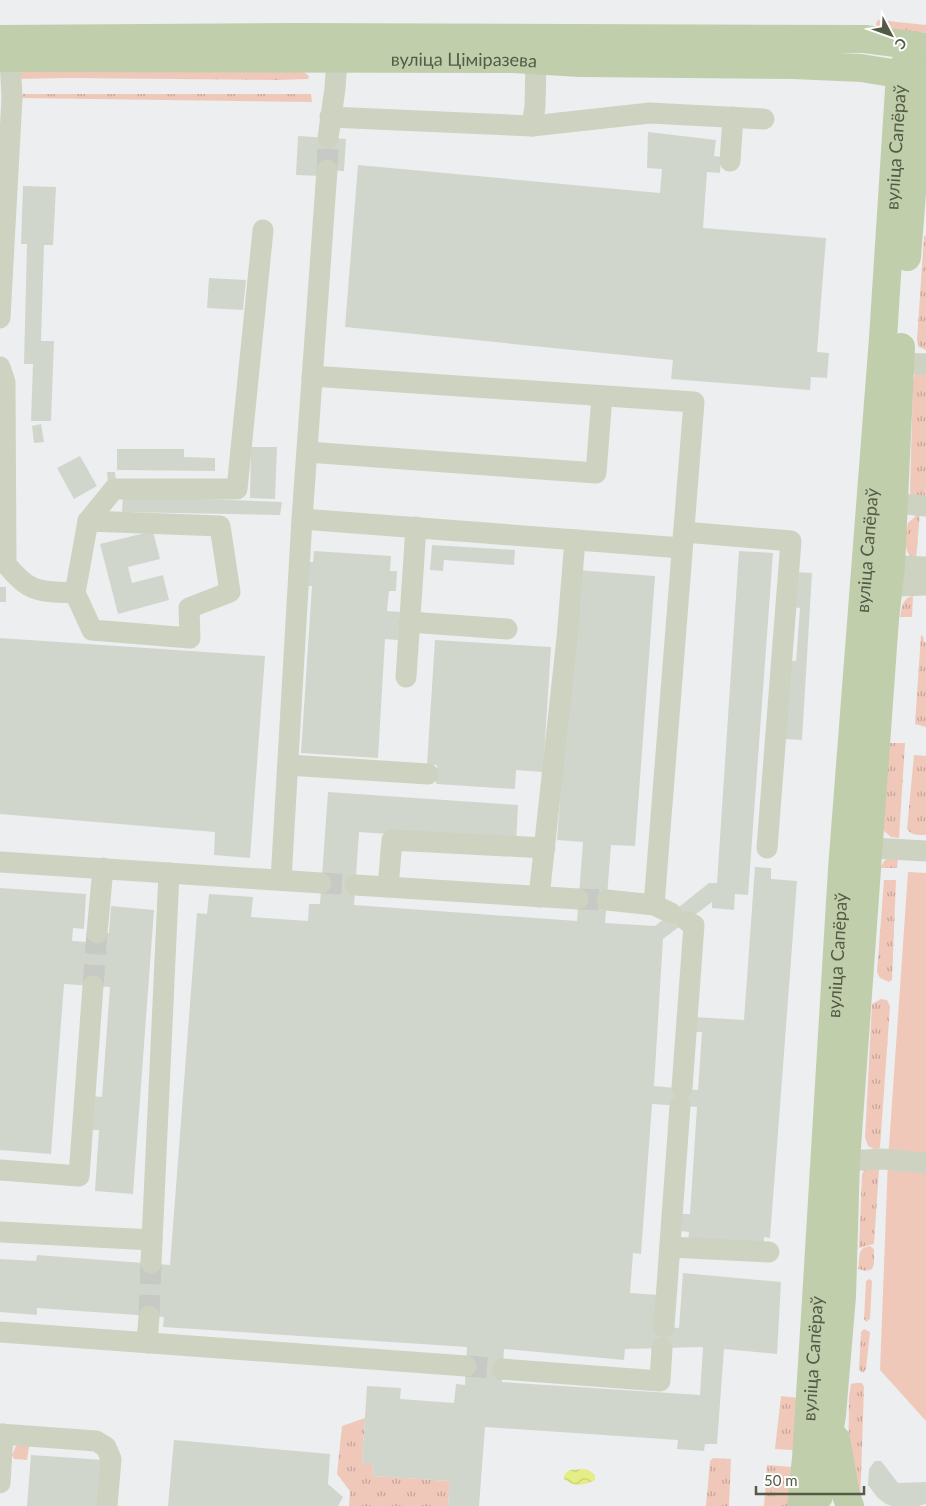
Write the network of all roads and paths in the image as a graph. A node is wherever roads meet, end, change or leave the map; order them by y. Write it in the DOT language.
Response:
graph roads {
  1 [pos="920,46"];
  2 [pos="338,48"];
  3 [pos="3,52"];
  4 [pos="536,60"];
  5 [pos="916,77"];
  6 [pos="733,117"];
  7 [pos="764,119"];
  8 [pos="532,126"];
  9 [pos="730,161"];
  10 [pos="328,170"];
  11 [pos="3,195"];
  12 [pos="918,214"];
  13 [pos="2,228"];
  14 [pos="263,230"];
  15 [pos="0,318"];
  16 [pos="913,364"];
  17 [pos="0,367"];
  18 [pos="312,376"];
  19 [pos="602,396"];
  20 [pos="307,452"];
  21 [pos="894,503"];
  22 [pos="926,506"];
  23 [pos="302,518"];
  24 [pos="88,521"];
  25 [pos="416,527"];
  26 [pos="575,540"];
  27 [pos="683,540"];
  28 [pos="926,567"];
  29 [pos="877,576"];
  30 [pos="926,585"];
  31 [pos="75,593"];
  32 [pos="409,622"];
  33 [pos="507,629"];
  34 [pos="406,677"];
  35 [pos="288,765"];
  36 [pos="428,774"];
  37 [pos="856,847"];
  38 [pos="545,848"];
  39 [pos="767,848"];
  40 [pos="926,851"];
  41 [pos="0,862"];
  42 [pos="102,868"];
  43 [pos="169,873"];
  44 [pos="281,880"];
  45 [pos="322,883"];
  46 [pos="356,885"];
  47 [pos="388,887"];
  48 [pos="539,897"];
  49 [pos="578,899"];
  50 [pos="607,900"];
  51 [pos="670,913"];
  52 [pos="96,932"];
  53 [pos="93,986"];
  54 [pos="846,1161"];
  55 [pos="926,1163"];
  56 [pos="0,1170"];
  57 [pos="0,1232"];
  58 [pos="152,1240"];
  59 [pos="670,1247"];
  60 [pos="769,1252"];
  61 [pos="151,1263"];
  62 [pos="149,1316"];
  63 [pos="664,1327"];
  64 [pos="0,1332"];
  65 [pos="147,1343"];
  66 [pos="662,1348"];
  67 [pos="466,1366"];
  68 [pos="502,1369"];
  69 [pos="832,1415"];
  70 [pos="2,1434"];
  71 [pos="0,1483"];
  72 [pos="107,1506"];
  73 [pos="801,1506"];
  74 [pos="817,1506"];
  75 [pos="850,1506"];
  1 -- 2 [label="main road, вуліца Ціміразева"];
  1 -- 5 [label="main road, вуліца Сапёраў"];
  2 -- 3 [label="main road, вуліца Ціміразева"];
  2 -- 4 [label="main road, вуліца Ціміразева"];
  2 -- 8 [label="street"];
  3 -- 11 [label="street"];
  4 -- 5 [label="main road, вуліца Ціміразева"];
  4 -- 8 [label="street"];
  5 -- 12 [label="main road, вуліца Сапёраў"];
  5 -- 29 [label="main road, вуліца Сапёраў"];
  6 -- 7 [label="street"];
  6 -- 8 [label="street"];
  6 -- 9 [label="street"];
  10 -- 18 [label="street"];
  11 -- 13 [label="street"];
  12 -- 16 [label="main road, вуліца Сапёраў"];
  13 -- 15 [label="street"];
  14 -- 24 [label="street"];
  16 -- 21 [label="main road, вуліца Сапёраў"];
  17 -- 31 [label="street"];
  18 -- 19 [label="street"];
  18 -- 20 [label="street"];
  19 -- 20 [label="street"];
  19 -- 27 [label="street"];
  20 -- 23 [label="street"];
  21 -- 22 [label="street"];
  21 -- 29 [label="main road, вуліца Сапёраў"];
  23 -- 25 [label="street"];
  23 -- 35 [label="street"];
  24 -- 31 [label="street"];
  24 -- 31 [label="street"];
  25 -- 26 [label="street"];
  25 -- 32 [label="street"];
  26 -- 27 [label="street"];
  26 -- 38 [label="street"];
  27 -- 39 [label="street"];
  27 -- 51 [label="street"];
  28 -- 29 [label="street"];
  29 -- 30 [label="street"];
  29 -- 37 [label="main road, вуліца Сапёраў"];
  32 -- 33 [label="street"];
  32 -- 34 [label="street"];
  35 -- 36 [label="street"];
  35 -- 44 [label="street"];
  37 -- 40 [label="street"];
  37 -- 54 [label="main road, вуліца Сапёраў"];
  37 -- 73 [label="main road, вуліца Сапёраў"];
  38 -- 47 [label="street"];
  38 -- 48 [label="street"];
  41 -- 42 [label="street"];
  42 -- 43 [label="street"];
  42 -- 52 [label="street"];
  43 -- 44 [label="street"];
  43 -- 58 [label="street"];
  44 -- 45 [label="street"];
  46 -- 47 [label="street"];
  47 -- 48 [label="street"];
  48 -- 49 [label="street"];
  50 -- 51 [label="street"];
  51 -- 59 [label="street"];
  53 -- 56 [label="street"];
  54 -- 55 [label="street"];
  54 -- 69 [label="main road, вуліца Сапёраў"];
  57 -- 58 [label="street"];
  58 -- 61 [label="street"];
  59 -- 60 [label="street"];
  59 -- 63 [label="street"];
  62 -- 65 [label="street"];
  64 -- 65 [label="street"];
  65 -- 67 [label="street"];
  66 -- 68 [label="street"];
  69 -- 74 [label="main road, вуліца Сапёраў"];
  69 -- 75 [label="main road"];
  70 -- 71 [label="street"];
  70 -- 72 [label="street"];
}
